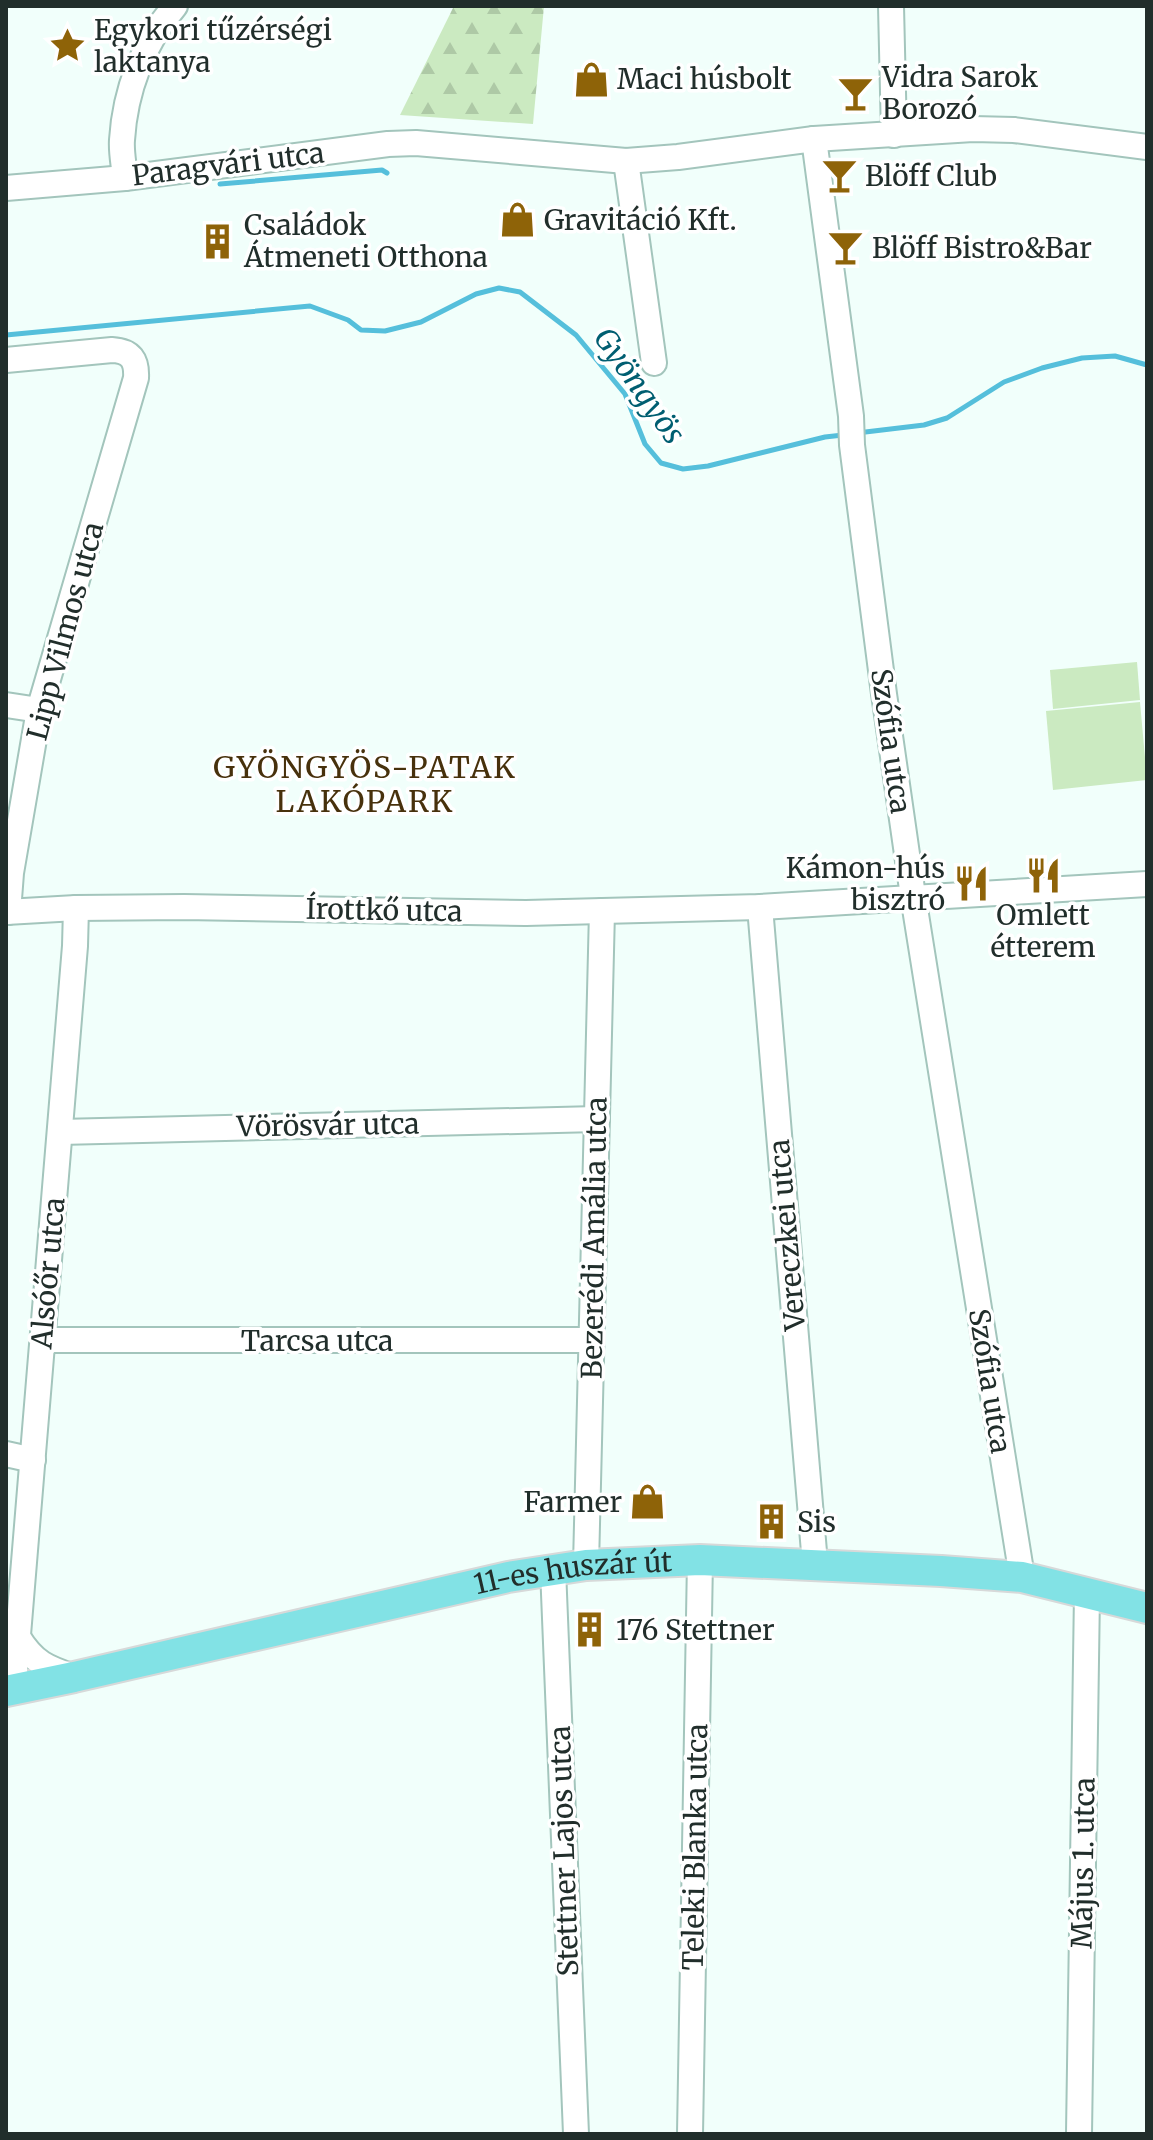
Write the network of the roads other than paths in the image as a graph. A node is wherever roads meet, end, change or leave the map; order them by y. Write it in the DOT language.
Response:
graph roads {
  1 [pos="175,6"];
  2 [pos="891,6"];
  3 [pos="894,135"];
  4 [pos="814,139"];
  5 [pos="1147,147"];
  6 [pos="626,161"];
  7 [pos="125,178"];
  8 [pos="6,188"];
  9 [pos="6,360"];
  10 [pos="654,363"];
  11 [pos="6,705"];
  12 [pos="39,710"];
  13 [pos="1147,884"];
  14 [pos="913,896"];
  15 [pos="760,907"];
  16 [pos="76,908"];
  17 [pos="602,911"];
  18 [pos="7,912"];
  19 [pos="597,1119"];
  20 [pos="60,1132"];
  21 [pos="43,1340"];
  22 [pos="591,1340"];
  23 [pos="6,1454"];
  24 [pos="33,1460"];
  25 [pos="700,1560"];
  26 [pos="815,1564"];
  27 [pos="586,1565"];
  28 [pos="553,1569"];
  29 [pos="1022,1577"];
  30 [pos="1087,1593"];
  31 [pos="1147,1608"];
  32 [pos="18,1637"];
  33 [pos="74,1677"];
  34 [pos="12,1690"];
  35 [pos="576,2134"];
  36 [pos="690,2134"];
  37 [pos="1079,2134"];
  1 -- 7 [label="street"];
  2 -- 3 [label="street"];
  3 -- 4 [label="street, Paragvári utca"];
  3 -- 5 [label="street, Paragvári utca"];
  4 -- 6 [label="street, Paragvári utca"];
  4 -- 14 [label="street, Szófia utca"];
  6 -- 7 [label="street, Paragvári utca"];
  6 -- 10 [label="street"];
  7 -- 8 [label="street, Paragvári utca"];
  9 -- 12 [label="street, Lipp Vilmos utca"];
  11 -- 12 [label="street"];
  12 -- 18 [label="street, Lipp Vilmos utca"];
  13 -- 14 [label="street, Írottkő utca"];
  14 -- 15 [label="street, Írottkő utca"];
  14 -- 29 [label="street, Szófia utca"];
  15 -- 17 [label="street, Írottkő utca"];
  15 -- 26 [label="street, Vereczkei utca"];
  16 -- 17 [label="street, Írottkő utca"];
  16 -- 18 [label="street, Írottkő utca"];
  16 -- 20 [label="street, Alsóőr utca"];
  17 -- 19 [label="street, Bezerédi Amália utca"];
  19 -- 20 [label="street, Vörösvár utca"];
  19 -- 22 [label="street, Bezerédi Amália utca"];
  20 -- 21 [label="street, Alsóőr utca"];
  21 -- 22 [label="street, Tarcsa utca"];
  21 -- 24 [label="street, Alsóőr utca"];
  22 -- 27 [label="street, Bezerédi Amália utca"];
  23 -- 24 [label="street"];
  24 -- 32 [label="street, Alsóőr utca"];
  25 -- 26 [label="main road, 11-es huszár út"];
  25 -- 27 [label="main road, 11-es huszár út"];
  25 -- 36 [label="street, Teleki Blanka utca"];
  26 -- 29 [label="main road, 11-es huszár út"];
  27 -- 28 [label="main road, 11-es huszár út"];
  28 -- 33 [label="main road, 11-es huszár út"];
  28 -- 35 [label="street, Stettner Lajos utca"];
  29 -- 30 [label="main road, 11-es huszár út"];
  30 -- 31 [label="main road, 11-es huszár út"];
  30 -- 37 [label="street, Május 1. utca"];
  32 -- 33 [label="street"];
  32 -- 34 [label="street, Alsóőr utca"];
  33 -- 34 [label="main road, 11-es huszár út"];
}
